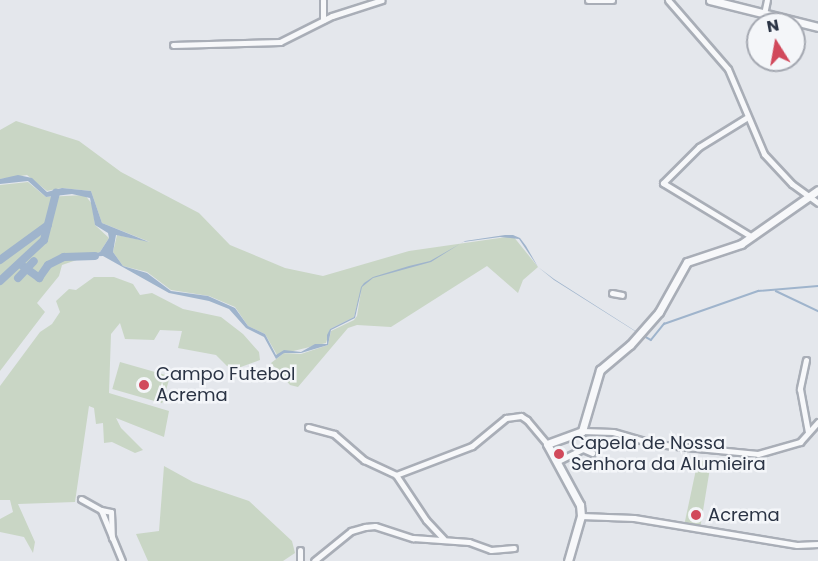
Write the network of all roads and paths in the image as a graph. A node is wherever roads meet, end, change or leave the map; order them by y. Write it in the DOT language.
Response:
graph roads {
  1 [pos="323,0"];
  2 [pos="382,0"];
  3 [pos="588,0"];
  4 [pos="612,0"];
  5 [pos="668,0"];
  6 [pos="710,0"];
  7 [pos="756,12"];
  8 [pos="323,20"];
  9 [pos="173,45"];
  10 [pos="746,118"];
  11 [pos="818,190"];
  12 [pos="807,196"];
  13 [pos="818,203"];
  14 [pos="752,237"];
  15 [pos="612,293"];
  16 [pos="622,295"];
  17 [pos="806,360"];
  18 [pos="818,422"];
  19 [pos="308,427"];
  20 [pos="582,431"];
  21 [pos="807,432"];
  22 [pos="547,444"];
  23 [pos="592,453"];
  24 [pos="558,461"];
  25 [pos="396,475"];
  26 [pos="81,499"];
  27 [pos="581,516"];
  28 [pos="444,539"];
  29 [pos="818,544"];
  30 [pos="514,549"];
  31 [pos="300,550"];
  32 [pos="122,561"];
  33 [pos="300,561"];
  34 [pos="314,561"];
  35 [pos="568,561"];
  1 -- 8 [label="street"];
  2 -- 8 [label="street"];
  3 -- 4 [label="street"];
  5 -- 10 [label="street"];
  6 -- 7 [label="street"];
  8 -- 9 [label="street"];
  10 -- 12 [label="street"];
  10 -- 14 [label="street"];
  11 -- 12 [label="street"];
  12 -- 13 [label="street"];
  12 -- 14 [label="street"];
  14 -- 20 [label="street"];
  15 -- 16 [label="street"];
  17 -- 21 [label="street"];
  18 -- 21 [label="street"];
  19 -- 25 [label="street"];
  20 -- 21 [label="street"];
  20 -- 22 [label="street"];
  22 -- 24 [label="street"];
  22 -- 25 [label="street"];
  23 -- 24 [label="street"];
  24 -- 27 [label="street"];
  25 -- 28 [label="street"];
  26 -- 32 [label="street"];
  27 -- 29 [label="street"];
  27 -- 35 [label="street"];
  28 -- 30 [label="street"];
  28 -- 34 [label="street"];
  31 -- 33 [label="street"];
}
